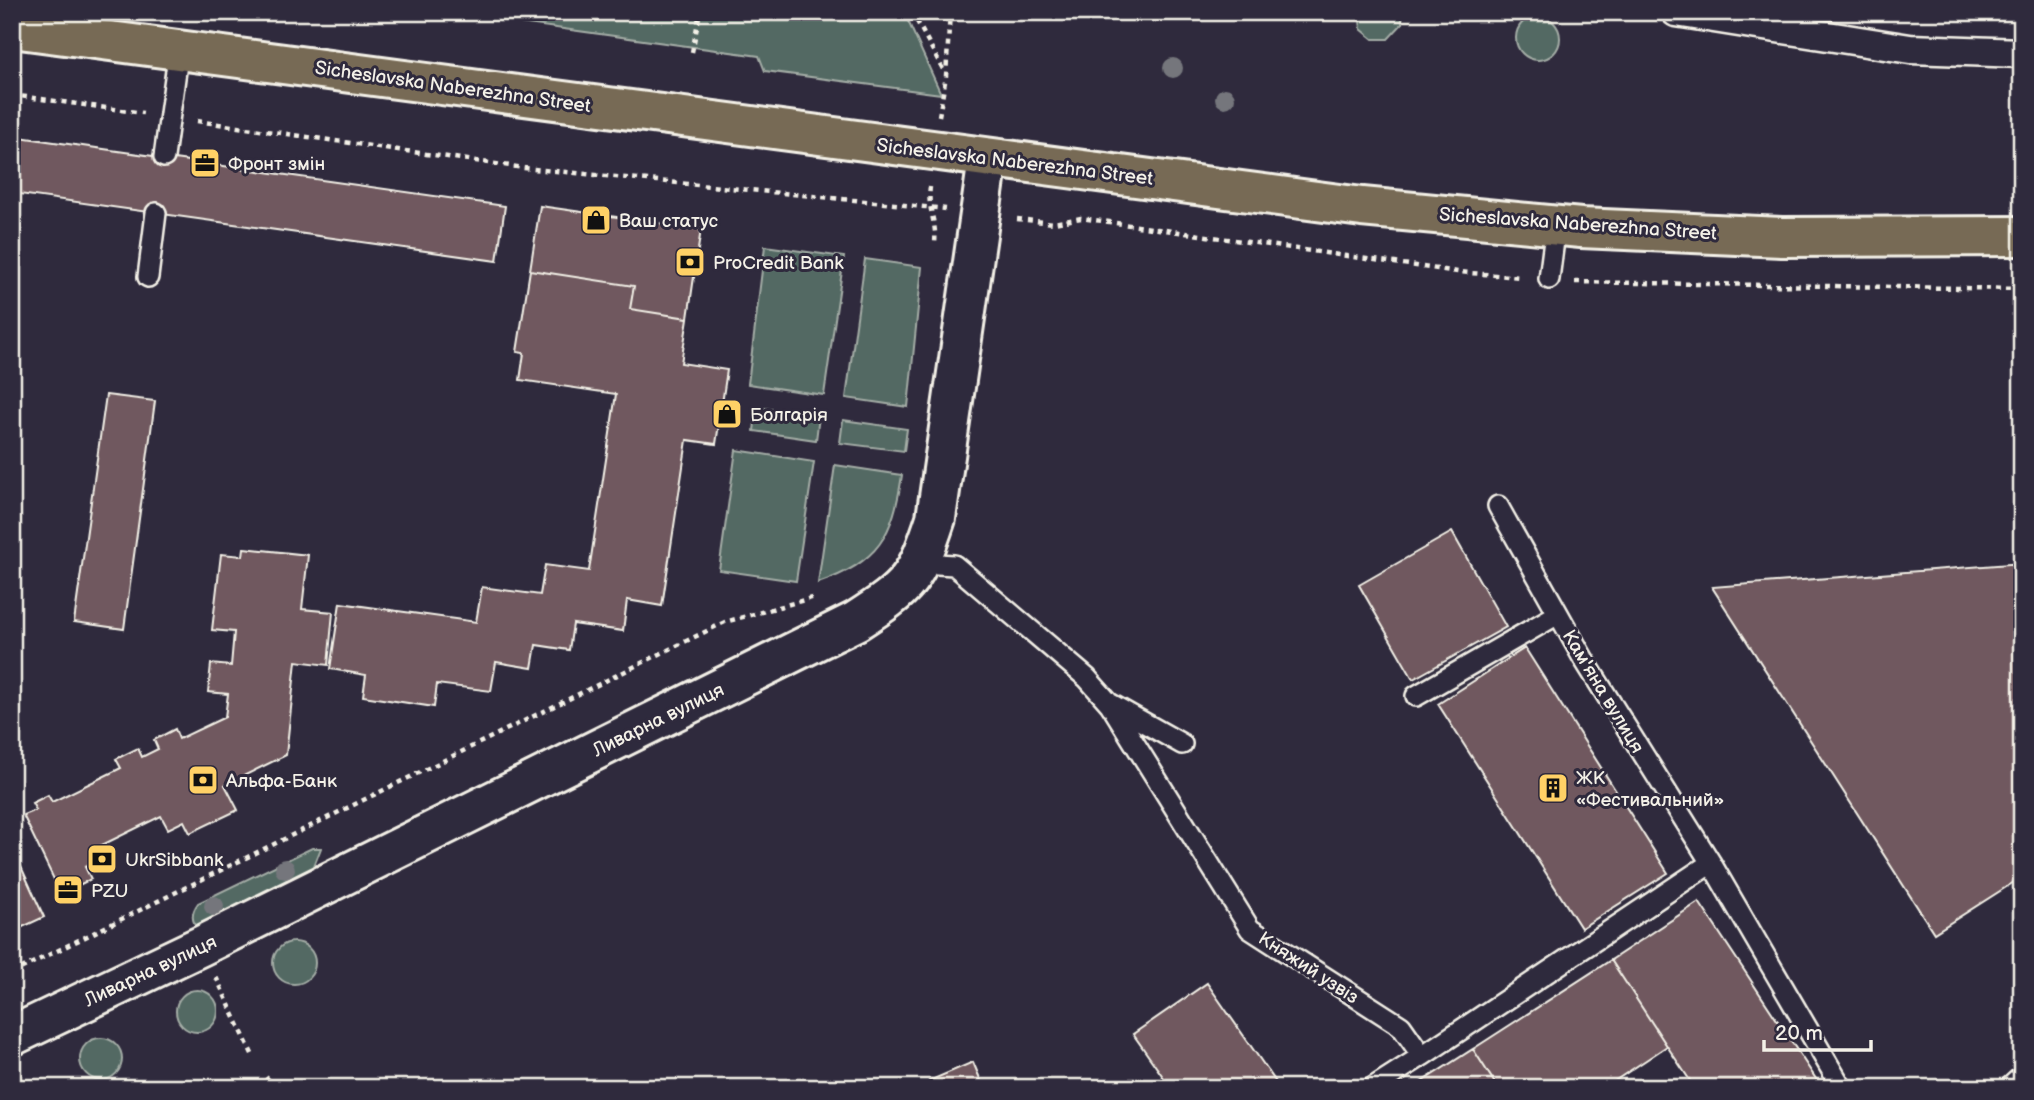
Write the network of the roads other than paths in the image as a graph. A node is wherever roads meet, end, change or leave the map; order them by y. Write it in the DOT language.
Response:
graph roads {
  1 [pos="1676,12"];
  2 [pos="12,28"];
  3 [pos="179,49"];
  4 [pos="2022,53"];
  5 [pos="164,157"];
  6 [pos="989,159"];
  7 [pos="156,213"];
  8 [pos="1556,225"];
  9 [pos="2022,236"];
  10 [pos="148,276"];
  11 [pos="1549,279"];
  12 [pos="1498,506"];
  13 [pos="921,563"];
  14 [pos="1558,614"];
  15 [pos="1416,696"];
  16 [pos="1110,704"];
  17 [pos="1182,744"];
  18 [pos="1711,863"];
  19 [pos="12,1036"];
  20 [pos="1422,1056"];
  21 [pos="1371,1088"];
  22 [pos="1842,1088"];
  1 -- 4 [label="street"];
  2 -- 3 [label="main road, Sicheslavska Naberezhna Street"];
  3 -- 5 [label="lane"];
  3 -- 6 [label="main road, Sicheslavska Naberezhna Street"];
  6 -- 8 [label="main road, Sicheslavska Naberezhna Street"];
  6 -- 13 [label="street, Ливарна вулиця"];
  7 -- 10 [label="lane"];
  8 -- 9 [label="main road, Sicheslavska Naberezhna Street"];
  8 -- 11 [label="lane"];
  12 -- 14 [label="lane"];
  13 -- 16 [label="lane, Княжий узвіз"];
  13 -- 19 [label="street, Ливарна вулиця"];
  14 -- 15 [label="lane, Кам'яна вулиця"];
  14 -- 18 [label="lane, Кам'яна вулиця"];
  16 -- 17 [label="lane"];
  16 -- 20 [label="lane, Княжий узвіз"];
  18 -- 20 [label="lane"];
  18 -- 22 [label="lane, Кам'яна вулиця"];
  20 -- 21 [label="lane"];
}
